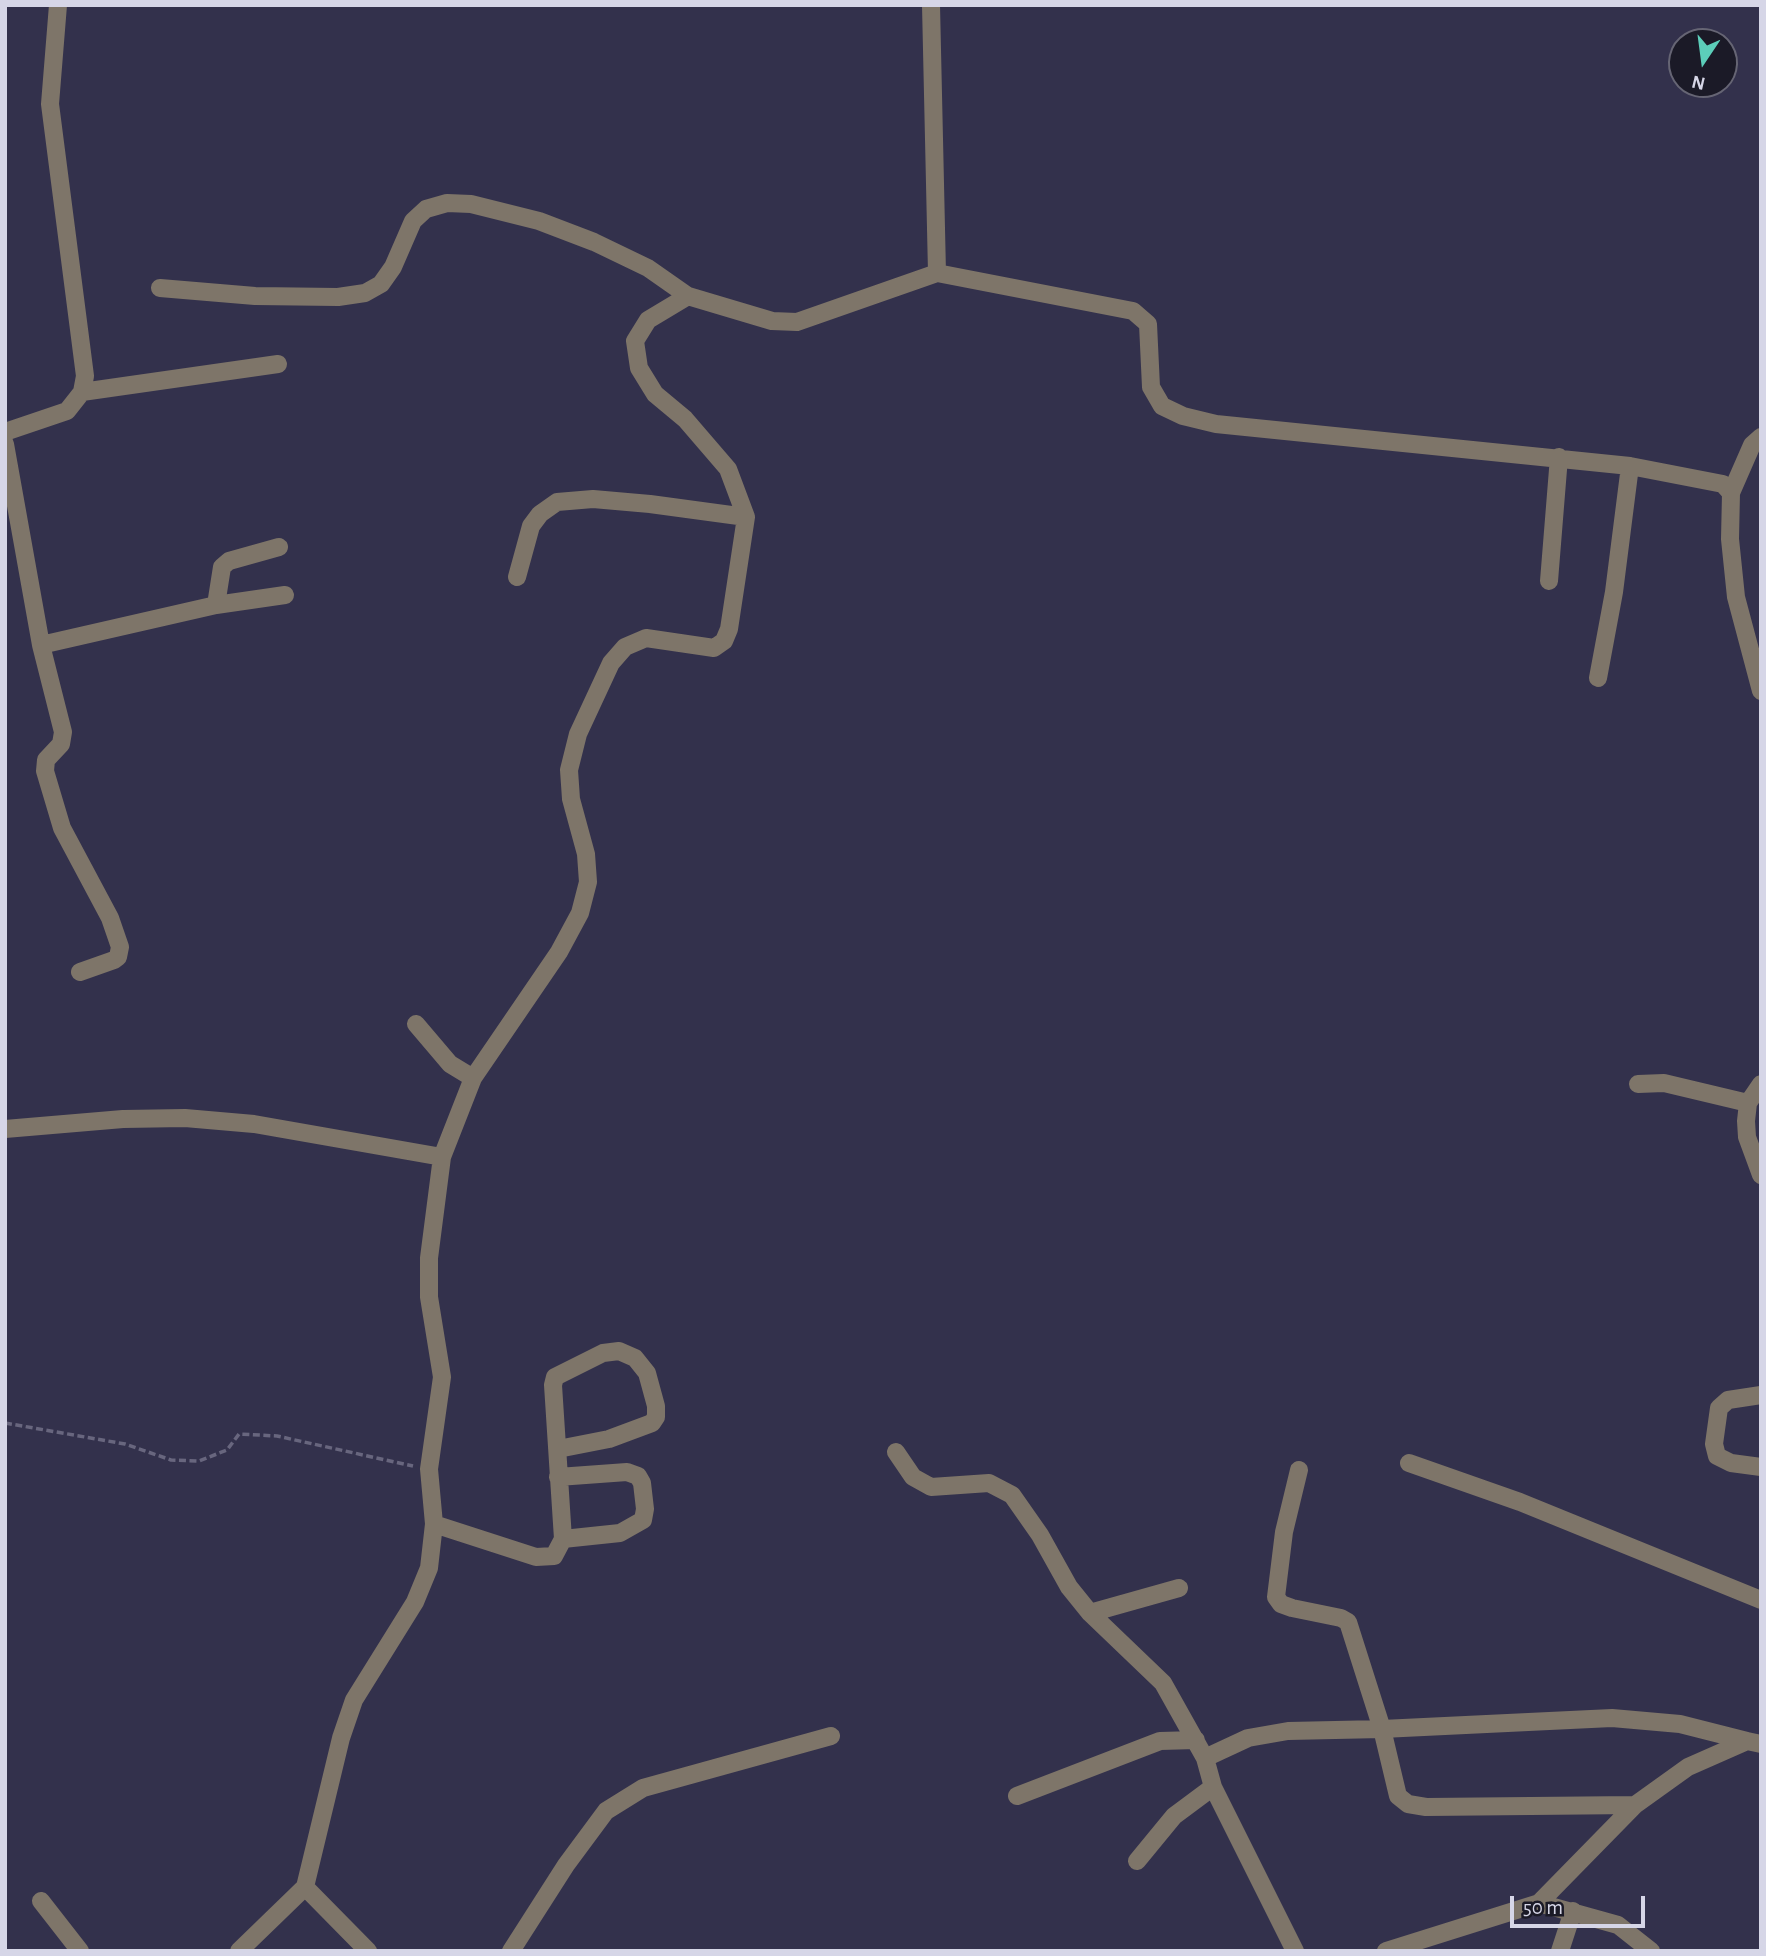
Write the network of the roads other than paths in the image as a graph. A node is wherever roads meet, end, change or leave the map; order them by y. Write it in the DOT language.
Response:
graph roads {
  1 [pos="58,5"];
  2 [pos="931,5"];
  3 [pos="937,273"];
  4 [pos="160,288"];
  5 [pos="688,296"];
  6 [pos="278,364"];
  7 [pos="82,392"];
  8 [pos="5,432"];
  9 [pos="1761,437"];
  10 [pos="5,444"];
  11 [pos="1559,457"];
  12 [pos="1630,466"];
  13 [pos="1731,493"];
  14 [pos="746,517"];
  15 [pos="279,547"];
  16 [pos="517,577"];
  17 [pos="1549,581"];
  18 [pos="285,595"];
  19 [pos="216,605"];
  20 [pos="41,645"];
  21 [pos="1598,678"];
  22 [pos="1761,691"];
  23 [pos="80,972"];
  24 [pos="415,1024"];
  25 [pos="473,1079"];
  26 [pos="1638,1084"];
  27 [pos="1761,1084"];
  28 [pos="1748,1103"];
  29 [pos="5,1129"];
  30 [pos="442,1157"];
  31 [pos="1761,1175"];
  32 [pos="1761,1395"];
  33 [pos="558,1449"];
  34 [pos="896,1452"];
  35 [pos="1409,1463"];
  36 [pos="1761,1467"];
  37 [pos="1299,1470"];
  38 [pos="558,1477"];
  39 [pos="434,1524"];
  40 [pos="563,1539"];
  41 [pos="1179,1588"];
  42 [pos="1761,1600"];
  43 [pos="1090,1613"];
  44 [pos="1382,1729"];
  45 [pos="831,1736"];
  46 [pos="1196,1740"];
  47 [pos="1754,1742"];
  48 [pos="1205,1758"];
  49 [pos="1213,1787"];
  50 [pos="1017,1796"];
  51 [pos="1635,1805"];
  52 [pos="1137,1861"];
  53 [pos="305,1887"];
  54 [pos="41,1901"];
  55 [pos="1539,1903"];
  56 [pos="1573,1911"];
  57 [pos="80,1951"];
  58 [pos="239,1951"];
  59 [pos="368,1951"];
  60 [pos="511,1951"];
  61 [pos="1295,1951"];
  62 [pos="1386,1951"];
  63 [pos="1560,1951"];
  64 [pos="1651,1951"];
  1 -- 7 [label="street"];
  2 -- 3 [label="street"];
  3 -- 5 [label="street"];
  3 -- 11 [label="street"];
  4 -- 5 [label="street"];
  5 -- 14 [label="street"];
  6 -- 7 [label="street"];
  7 -- 8 [label="street"];
  9 -- 13 [label="street"];
  10 -- 20 [label="street"];
  11 -- 12 [label="street"];
  11 -- 17 [label="street"];
  12 -- 13 [label="street"];
  12 -- 21 [label="street"];
  13 -- 22 [label="street"];
  14 -- 16 [label="street"];
  14 -- 25 [label="street"];
  15 -- 19 [label="street"];
  18 -- 19 [label="street"];
  19 -- 20 [label="street"];
  20 -- 23 [label="street"];
  24 -- 25 [label="street"];
  25 -- 30 [label="street"];
  26 -- 28 [label="street"];
  27 -- 28 [label="street"];
  28 -- 31 [label="street"];
  29 -- 30 [label="street"];
  30 -- 39 [label="street"];
  32 -- 36 [label="street"];
  33 -- 33 [label="street"];
  33 -- 38 [label="street"];
  34 -- 43 [label="street"];
  35 -- 42 [label="street"];
  37 -- 44 [label="street"];
  38 -- 40 [label="street"];
  38 -- 40 [label="street"];
  39 -- 40 [label="street"];
  39 -- 53 [label="street"];
  41 -- 43 [label="street"];
  43 -- 46 [label="street"];
  44 -- 47 [label="street"];
  44 -- 48 [label="street"];
  44 -- 51 [label="street"];
  45 -- 60 [label="street"];
  46 -- 48 [label="street"];
  46 -- 50 [label="street"];
  47 -- 51 [label="street"];
  48 -- 49 [label="street"];
  49 -- 52 [label="street"];
  49 -- 61 [label="street"];
  51 -- 55 [label="street"];
  53 -- 58 [label="street"];
  53 -- 59 [label="street"];
  54 -- 57 [label="street"];
  55 -- 56 [label="street"];
  55 -- 62 [label="street"];
  56 -- 63 [label="street"];
  56 -- 64 [label="street"];
}
